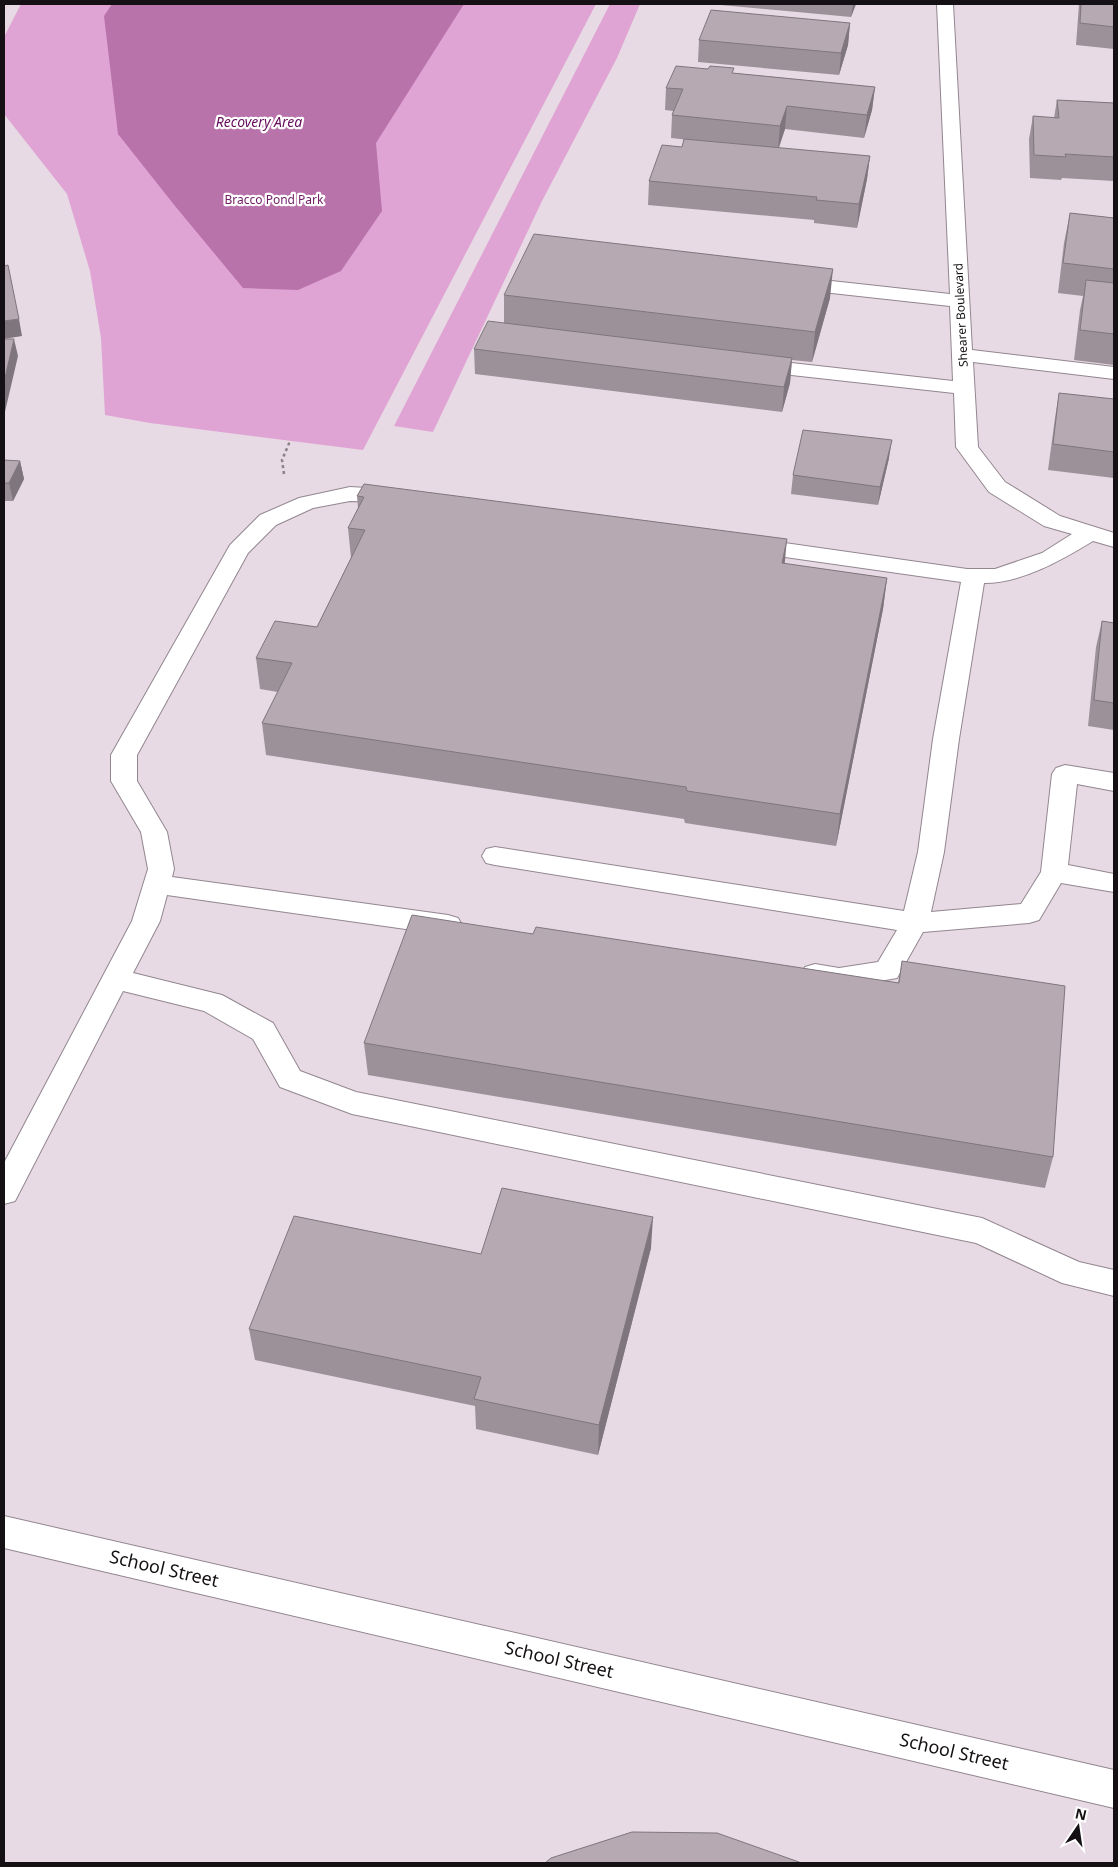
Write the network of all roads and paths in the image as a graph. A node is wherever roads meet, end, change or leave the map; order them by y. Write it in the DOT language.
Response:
graph roads {
  1 [pos="945,4"];
  2 [pos="774,280"];
  3 [pos="960,301"];
  4 [pos="963,355"];
  5 [pos="739,362"];
  6 [pos="1114,373"];
  7 [pos="964,388"];
  8 [pos="414,497"];
  9 [pos="1090,533"];
  10 [pos="1114,540"];
  11 [pos="725,541"];
  12 [pos="974,576"];
  13 [pos="1114,782"];
  14 [pos="495,856"];
  15 [pos="1054,872"];
  16 [pos="1114,882"];
  17 [pos="158,884"];
  18 [pos="915,924"];
  19 [pos="473,928"];
  20 [pos="790,971"];
  21 [pos="116,979"];
  22 [pos="4,1192"];
  23 [pos="1114,1283"];
  24 [pos="4,1532"];
  25 [pos="1114,1789"];
  1 -- 3 [label="street, Shearer Boulevard"];
  2 -- 3 [label="street"];
  3 -- 4 [label="street, Shearer Boulevard"];
  4 -- 6 [label="street"];
  4 -- 7 [label="street, Shearer Boulevard"];
  5 -- 7 [label="street"];
  7 -- 9 [label="street, Shearer Boulevard"];
  8 -- 17 [label="street"];
  9 -- 10 [label="street, Shearer Boulevard"];
  9 -- 12 [label="street"];
  11 -- 12 [label="street"];
  12 -- 18 [label="street"];
  13 -- 15 [label="street"];
  14 -- 18 [label="street"];
  15 -- 16 [label="street"];
  15 -- 18 [label="street"];
  17 -- 19 [label="street"];
  17 -- 21 [label="street"];
  18 -- 20 [label="street"];
  21 -- 22 [label="street"];
  21 -- 23 [label="street"];
  24 -- 25 [label="street, School Street"];
}
